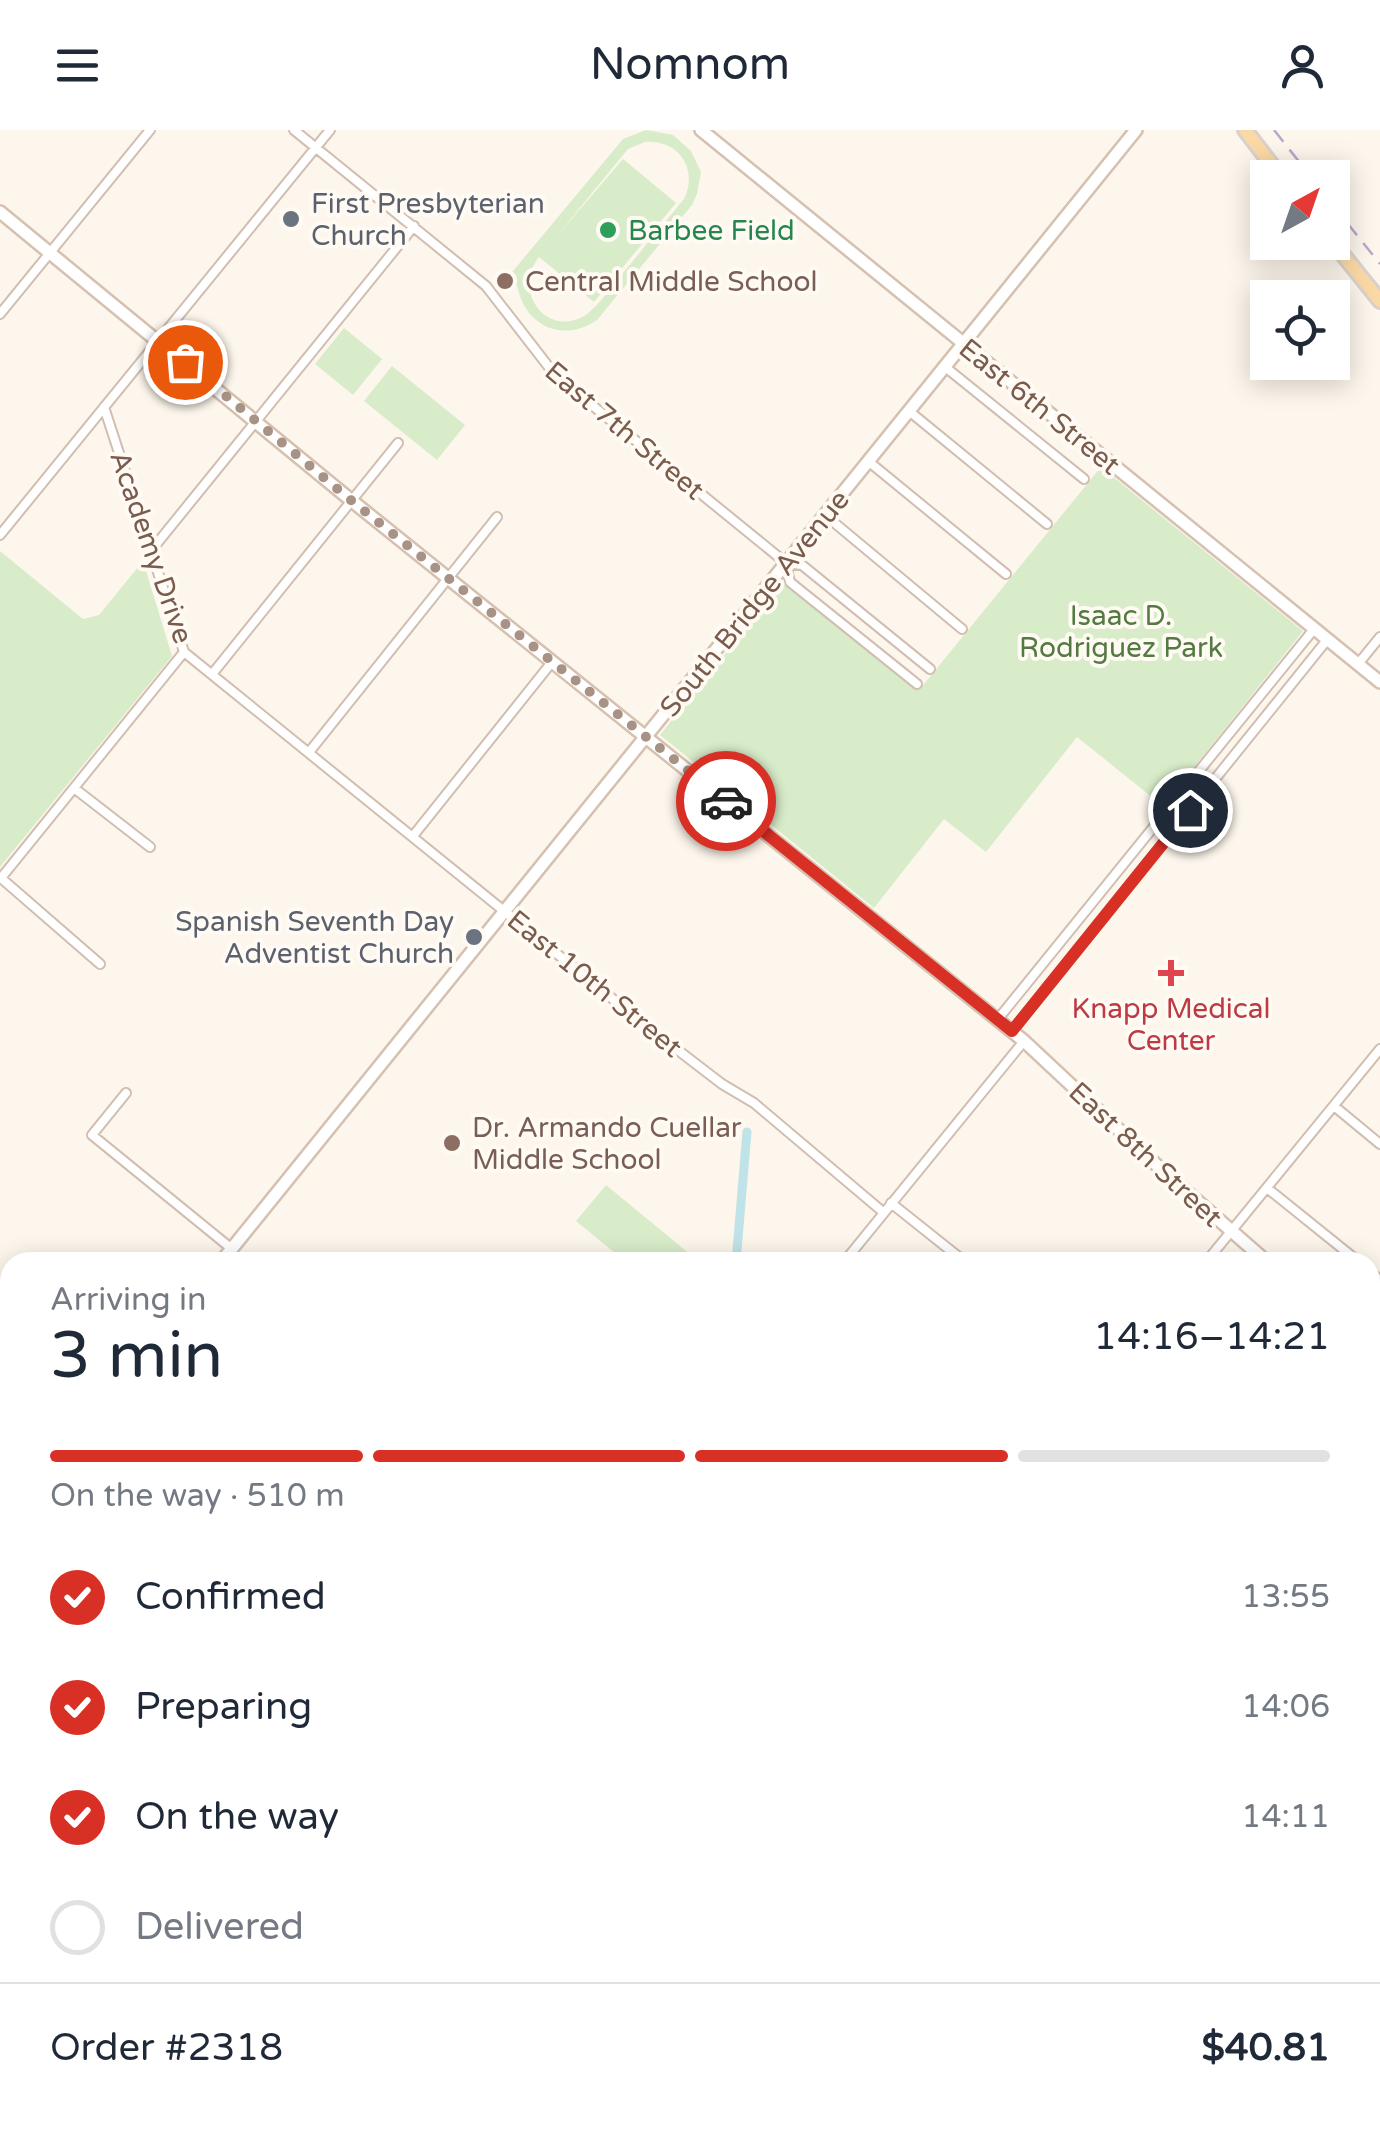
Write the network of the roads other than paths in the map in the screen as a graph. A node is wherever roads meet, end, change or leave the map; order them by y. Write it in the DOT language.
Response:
graph roads {
  1 [pos="150,130"];
  2 [pos="294,130"];
  3 [pos="330,130"];
  4 [pos="700,130"];
  5 [pos="1136,130"];
  6 [pos="1245,130"];
  7 [pos="315,147"];
  8 [pos="1268,160"];
  9 [pos="0,212"];
  10 [pos="414,226"];
  11 [pos="51,253"];
  12 [pos="1347,260"];
  13 [pos="1380,301"];
  14 [pos="0,314"];
  15 [pos="158,340"];
  16 [pos="963,343"];
  17 [pos="944,366"];
  18 [pos="104,406"];
  19 [pos="909,411"];
  20 [pos="256,421"];
  21 [pos="398,443"];
  22 [pos="868,462"];
  23 [pos="1084,479"];
  24 [pos="352,501"];
  25 [pos="825,515"];
  26 [pos="498,517"];
  27 [pos="1047,524"];
  28 [pos="0,535"];
  29 [pos="150,552"];
  30 [pos="786,563"];
  31 [pos="1006,574"];
  32 [pos="448,578"];
  33 [pos="962,628"];
  34 [pos="1314,629"];
  35 [pos="1380,637"];
  36 [pos="1326,640"];
  37 [pos="184,652"];
  38 [pos="552,662"];
  39 [pos="1358,664"];
  40 [pos="930,669"];
  41 [pos="214,673"];
  42 [pos="1380,682"];
  43 [pos="917,684"];
  44 [pos="646,736"];
  45 [pos="310,751"];
  46 [pos="74,788"];
  47 [pos="413,836"];
  48 [pos="150,847"];
  49 [pos="1,878"];
  50 [pos="506,911"];
  51 [pos="100,964"];
  52 [pos="998,1019"];
  53 [pos="1012,1031"];
  54 [pos="1024,1041"];
  55 [pos="1380,1048"];
  56 [pos="126,1093"];
  57 [pos="1334,1106"];
  58 [pos="1380,1144"];
  59 [pos="1267,1188"];
  60 [pos="891,1203"];
  61 [pos="883,1212"];
  62 [pos="1230,1232"];
  63 [pos="232,1249"];
  64 [pos="229,1252"];
  65 [pos="852,1252"];
  66 [pos="952,1252"];
  67 [pos="1214,1252"];
  68 [pos="1255,1252"];
  69 [pos="1347,1252"];
  1 -- 11 [label="street"];
  2 -- 7 [label="street, East 7th Street"];
  3 -- 7 [label="street"];
  4 -- 16 [label="street, East 6th Street"];
  5 -- 16 [label="street, South Bridge Avenue"];
  6 -- 8 [label="main road"];
  7 -- 10 [label="street, East 7th Street"];
  7 -- 15 [label="street"];
  9 -- 11 [label="street, East 8th Street"];
  10 -- 20 [label="street"];
  10 -- 30 [label="street, East 7th Street"];
  11 -- 14 [label="street"];
  11 -- 15 [label="street, East 8th Street"];
  12 -- 13 [label="main road"];
  15 -- 18 [label="street"];
  15 -- 20 [label="street, East 8th Street"];
  16 -- 17 [label="street, South Bridge Avenue"];
  16 -- 34 [label="street, East 6th Street"];
  17 -- 19 [label="street, South Bridge Avenue"];
  17 -- 23 [label="street"];
  18 -- 28 [label="street"];
  18 -- 29 [label="street, Academy Drive"];
  19 -- 22 [label="street, South Bridge Avenue"];
  19 -- 27 [label="street"];
  20 -- 24 [label="street, East 8th Street"];
  20 -- 29 [label="street"];
  21 -- 24 [label="street"];
  22 -- 25 [label="street, South Bridge Avenue"];
  22 -- 31 [label="street"];
  24 -- 32 [label="street, East 8th Street"];
  24 -- 41 [label="street"];
  25 -- 30 [label="street, South Bridge Avenue"];
  25 -- 33 [label="street"];
  26 -- 32 [label="street"];
  29 -- 37 [label="street, Academy Drive"];
  30 -- 40 [label="street, East 7th Street"];
  30 -- 43 [label="street, East 7th Street"];
  30 -- 44 [label="street, South Bridge Avenue"];
  32 -- 38 [label="street, East 8th Street"];
  32 -- 45 [label="street"];
  34 -- 36 [label="street, East 6th Street"];
  34 -- 52 [label="street"];
  35 -- 39 [label="street"];
  36 -- 39 [label="street, East 6th Street"];
  36 -- 53 [label="street"];
  37 -- 41 [label="street, Academy Drive"];
  37 -- 46 [label="street"];
  38 -- 44 [label="street, East 8th Street"];
  38 -- 47 [label="street"];
  39 -- 42 [label="street, East 6th Street"];
  41 -- 45 [label="street, Academy Drive"];
  44 -- 50 [label="street, South Bridge Avenue"];
  44 -- 52 [label="street, East 8th Street"];
  45 -- 47 [label="street, East 10th Street"];
  46 -- 48 [label="street"];
  46 -- 49 [label="street"];
  47 -- 50 [label="street, East 10th Street"];
  49 -- 51 [label="street"];
  50 -- 61 [label="street, East 10th Street"];
  50 -- 63 [label="street, South Bridge Avenue"];
  52 -- 53 [label="street, East 8th Street"];
  53 -- 54 [label="street, East 8th Street"];
  54 -- 60 [label="street"];
  54 -- 62 [label="street, East 8th Street"];
  55 -- 57 [label="street"];
  56 -- 63 [label="street"];
  57 -- 58 [label="street"];
  57 -- 59 [label="street"];
  59 -- 62 [label="street"];
  59 -- 69 [label="street"];
  60 -- 61 [label="street"];
  60 -- 66 [label="street"];
  61 -- 65 [label="street"];
  62 -- 67 [label="street"];
  62 -- 68 [label="street, East 8th Street"];
  63 -- 64 [label="street, South Bridge Avenue"];
}
